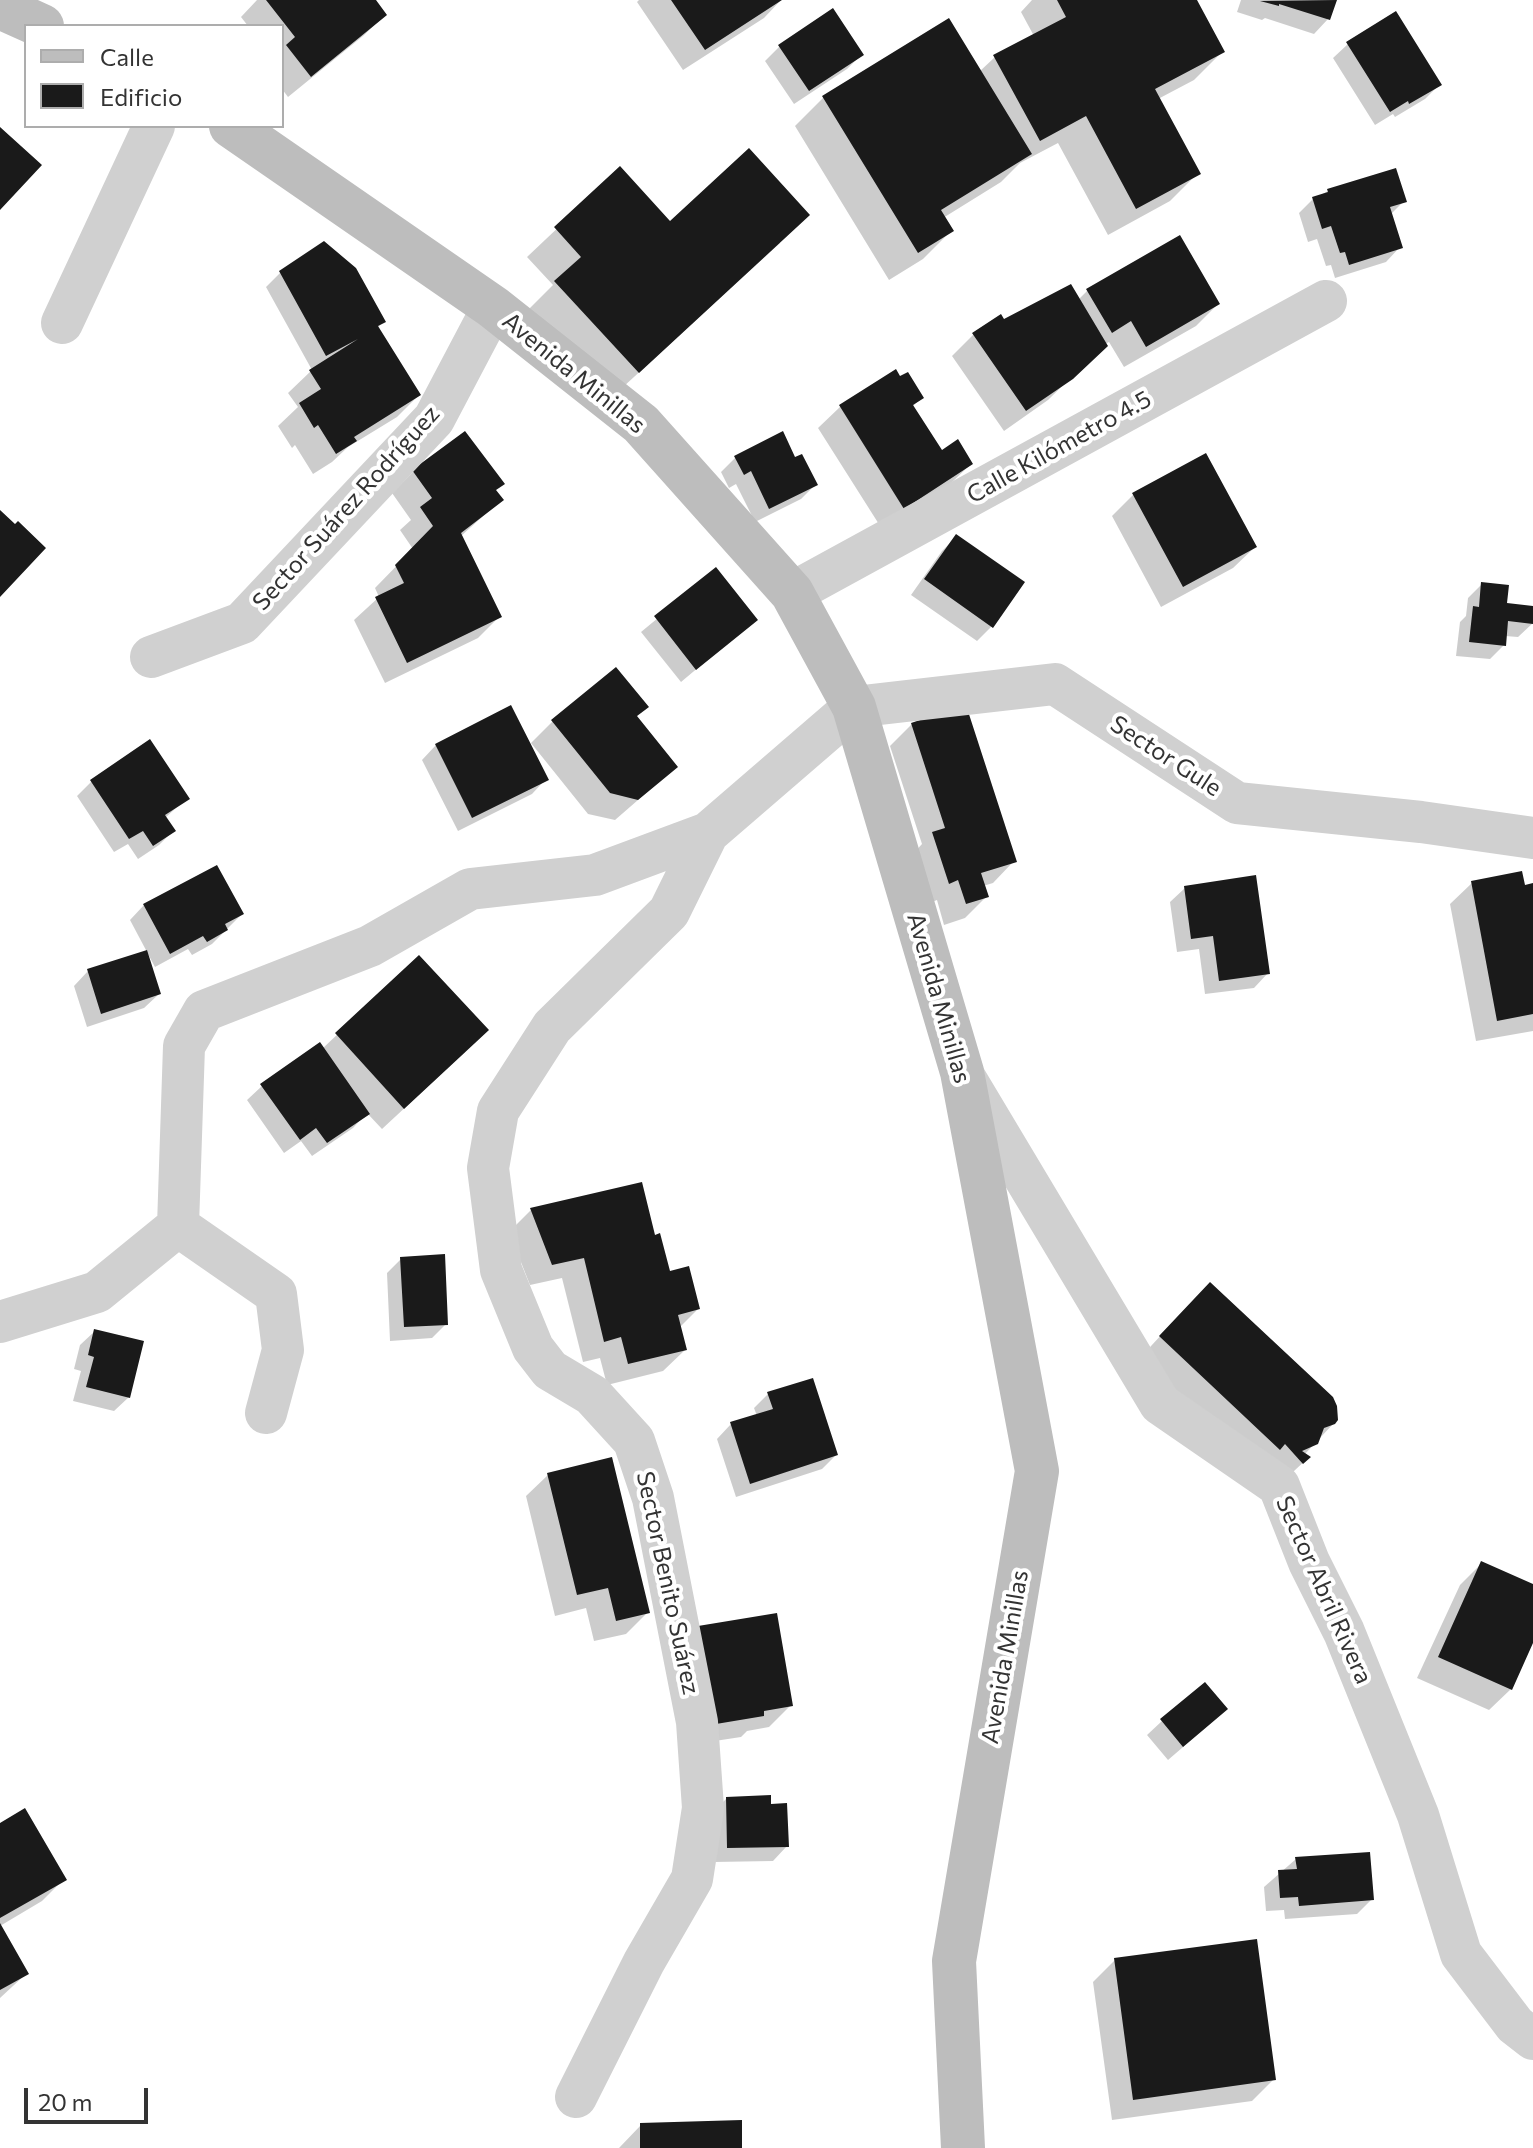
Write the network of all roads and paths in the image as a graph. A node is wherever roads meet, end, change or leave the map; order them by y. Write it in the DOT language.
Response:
graph roads {
  1 [pos="0,7"];
  2 [pos="38,24"];
  3 [pos="153,128"];
  4 [pos="234,128"];
  5 [pos="1326,301"];
  6 [pos="493,307"];
  7 [pos="62,323"];
  8 [pos="792,593"];
  9 [pos="151,657"];
  10 [pos="854,707"];
  11 [pos="708,833"];
  12 [pos="1533,838"];
  13 [pos="962,1072"];
  14 [pos="178,1226"];
  15 [pos="0,1322"];
  16 [pos="266,1413"];
  17 [pos="1533,2039"];
  18 [pos="576,2097"];
  19 [pos="963,2148"];
  1 -- 2 [label="street"];
  3 -- 7 [label="street"];
  4 -- 6 [label="street, Avenida Minillas"];
  5 -- 8 [label="street, Calle Kilómetro 4.5"];
  6 -- 8 [label="street, Avenida Minillas"];
  6 -- 9 [label="street, Sector Suárez Rodríguez"];
  8 -- 10 [label="street, Avenida Minillas"];
  10 -- 11 [label="street, Sector Benito Suárez"];
  10 -- 12 [label="street, Sector Gule"];
  10 -- 13 [label="street, Avenida Minillas"];
  11 -- 14 [label="street, Sector Benito Suárez"];
  11 -- 18 [label="street, Sector Benito Suárez"];
  13 -- 17 [label="street, Sector Abril Rivera"];
  13 -- 19 [label="street, Avenida Minillas"];
  14 -- 15 [label="street"];
  14 -- 16 [label="street"];
}
